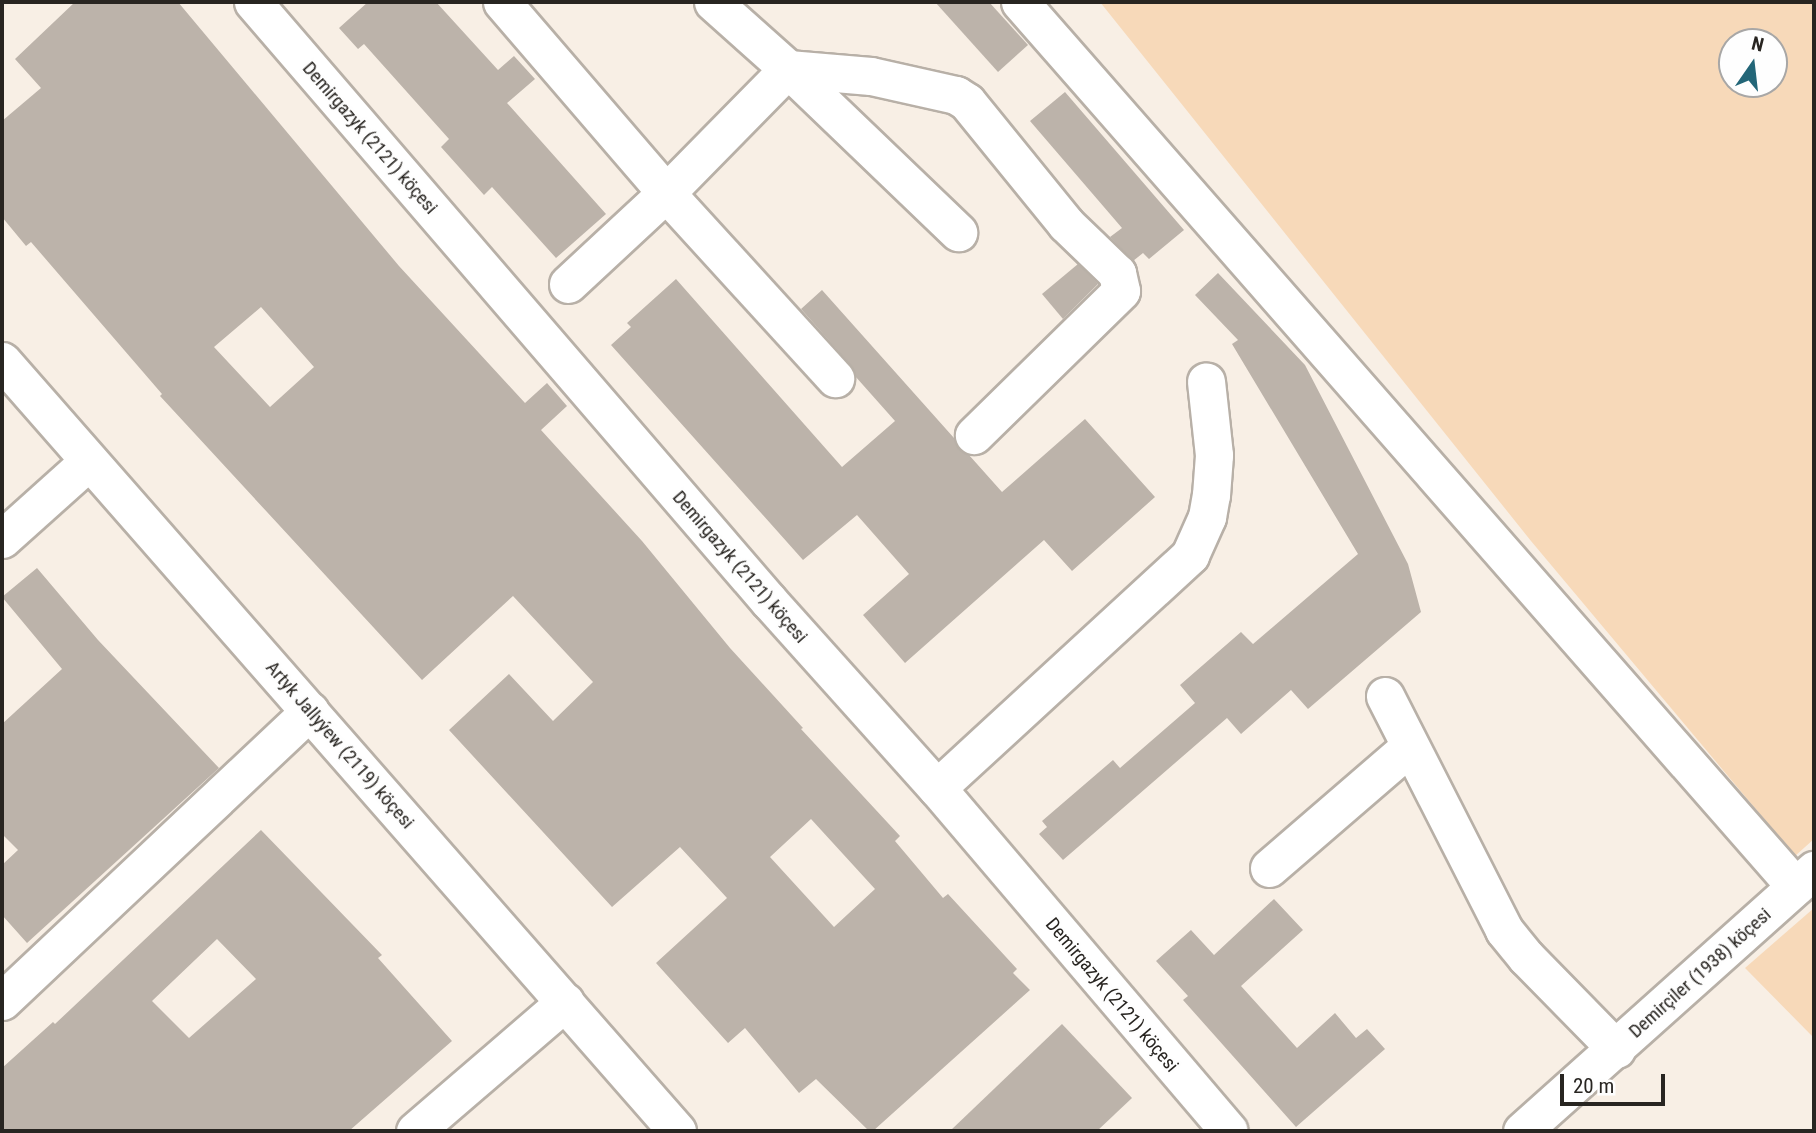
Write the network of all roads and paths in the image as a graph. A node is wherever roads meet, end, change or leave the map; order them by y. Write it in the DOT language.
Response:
graph roads {
  1 [pos="253,2"];
  2 [pos="502,2"];
  3 [pos="713,2"];
  4 [pos="1020,2"];
  5 [pos="788,69"];
  6 [pos="666,193"];
  7 [pos="958,232"];
  8 [pos="568,284"];
  9 [pos="2,361"];
  10 [pos="835,378"];
  11 [pos="1206,381"];
  12 [pos="974,435"];
  13 [pos="89,461"];
  14 [pos="2,540"];
  15 [pos="1385,696"];
  16 [pos="310,711"];
  17 [pos="1409,747"];
  18 [pos="937,788"];
  19 [pos="1269,868"];
  20 [pos="1805,878"];
  21 [pos="2,1001"];
  22 [pos="565,1002"];
  23 [pos="1616,1049"];
  24 [pos="415,1131"];
  25 [pos="677,1131"];
  26 [pos="1229,1131"];
  27 [pos="1522,1131"];
  1 -- 18 [label="street, Demirgazyk (2121) köçesi"];
  2 -- 6 [label="street"];
  3 -- 5 [label="street"];
  4 -- 20 [label="street"];
  5 -- 6 [label="street"];
  5 -- 7 [label="street"];
  5 -- 12 [label="street"];
  6 -- 8 [label="street"];
  6 -- 10 [label="street"];
  9 -- 13 [label="street, Artyk Jallyýew (2119) köçesi"];
  11 -- 18 [label="street"];
  13 -- 14 [label="street"];
  13 -- 16 [label="street, Artyk Jallyýew (2119) köçesi"];
  15 -- 17 [label="street"];
  16 -- 21 [label="street"];
  16 -- 22 [label="street, Artyk Jallyýew (2119) köçesi"];
  17 -- 19 [label="street"];
  17 -- 23 [label="street"];
  18 -- 26 [label="street, Demirgazyk (2121) köçesi"];
  20 -- 23 [label="street, Demirçiler (1938) köçesi"];
  22 -- 24 [label="street"];
  22 -- 25 [label="street, Artyk Jallyýew (2119) köçesi"];
  23 -- 27 [label="street, Demirçiler (1938) köçesi"];
}
